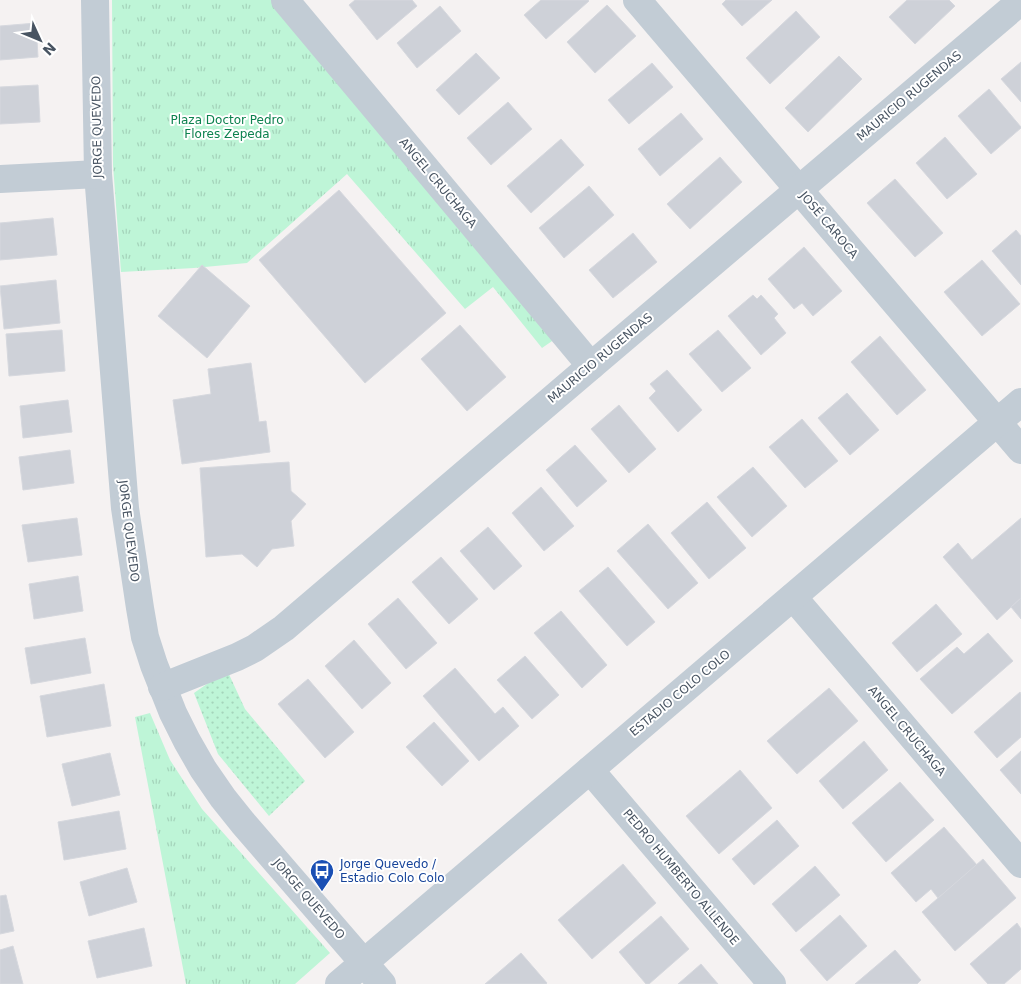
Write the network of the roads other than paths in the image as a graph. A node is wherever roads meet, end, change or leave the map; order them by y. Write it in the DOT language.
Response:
graph roads {
  1 [pos="95,0"];
  2 [pos="285,0"];
  3 [pos="637,0"];
  4 [pos="1003,6"];
  5 [pos="98,174"];
  6 [pos="0,179"];
  7 [pos="799,189"];
  8 [pos="591,366"];
  9 [pos="1021,402"];
  10 [pos="997,422"];
  11 [pos="1021,450"];
  12 [pos="793,597"];
  13 [pos="162,687"];
  14 [pos="590,770"];
  15 [pos="1021,864"];
  16 [pos="364,963"];
  17 [pos="339,984"];
  18 [pos="382,984"];
  19 [pos="772,984"];
  1 -- 5 [label="street, JORGE QUEVEDO"];
  2 -- 8 [label="street, ANGEL CRUCHAGA"];
  3 -- 7 [label="street, JOSÉ CAROCA"];
  4 -- 7 [label="street, MAURICIO RUGENDAS"];
  5 -- 6 [label="street"];
  5 -- 13 [label="street, JORGE QUEVEDO"];
  7 -- 8 [label="street, MAURICIO RUGENDAS"];
  7 -- 10 [label="street, JOSÉ CAROCA"];
  8 -- 13 [label="street, MAURICIO RUGENDAS"];
  9 -- 10 [label="street, ESTADIO COLO COLO"];
  10 -- 11 [label="street, JOSÉ CAROCA"];
  10 -- 12 [label="street, ESTADIO COLO COLO"];
  12 -- 14 [label="street, ESTADIO COLO COLO"];
  12 -- 15 [label="street, ANGEL CRUCHAGA"];
  13 -- 16 [label="street, JORGE QUEVEDO"];
  14 -- 16 [label="street, ESTADIO COLO COLO"];
  14 -- 19 [label="street, PEDRO HUMBERTO ALLENDE"];
  16 -- 17 [label="street, ESTADIO COLO COLO"];
  16 -- 18 [label="street, JORGE QUEVEDO"];
}
